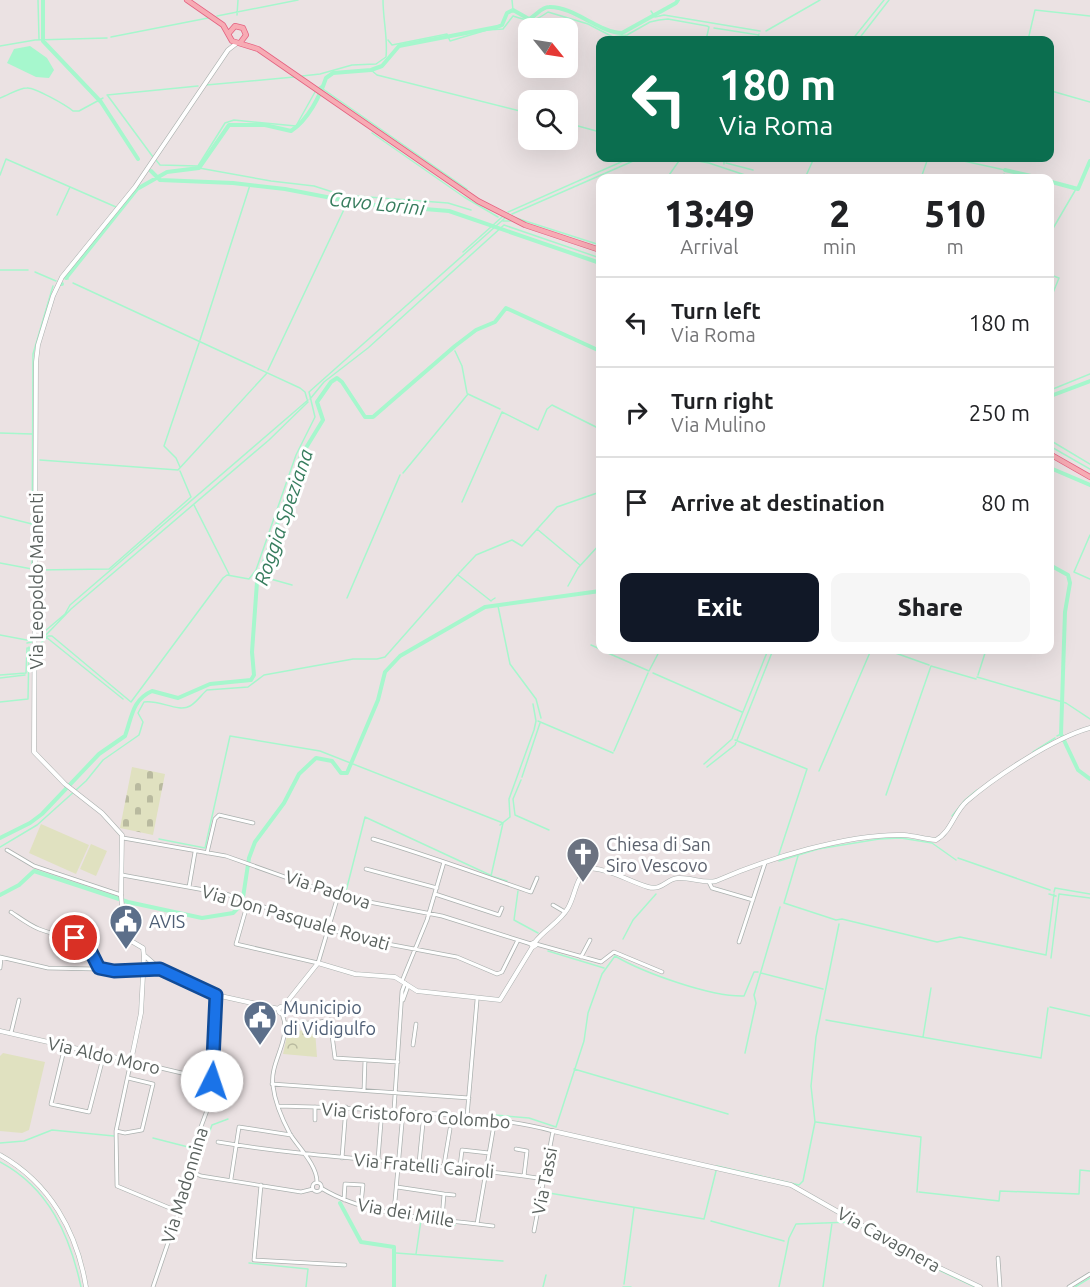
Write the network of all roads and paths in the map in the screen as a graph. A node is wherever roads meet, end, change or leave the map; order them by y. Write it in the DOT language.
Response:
graph roads {
  1 [pos="187,0"];
  2 [pos="223,25"];
  3 [pos="235,26"];
  4 [pos="246,35"];
  5 [pos="230,36"];
  6 [pos="238,43"];
  7 [pos="258,49"];
  8 [pos="228,50"];
  9 [pos="596,249"];
  10 [pos="1054,456"];
  11 [pos="1090,477"];
  12 [pos="1090,728"];
  13 [pos="253,823"];
  14 [pos="123,838"];
  15 [pos="374,839"];
  16 [pos="8,850"];
  17 [pos="568,851"];
  18 [pos="195,852"];
  19 [pos="207,853"];
  20 [pos="444,862"];
  21 [pos="765,863"];
  22 [pos="589,867"];
  23 [pos="366,869"];
  24 [pos="122,875"];
  25 [pos="537,878"];
  26 [pos="709,882"];
  27 [pos="189,887"];
  28 [pos="437,888"];
  29 [pos="435,894"];
  30 [pos="121,895"];
  31 [pos="338,896"];
  32 [pos="753,900"];
  33 [pos="247,901"];
  34 [pos="553,905"];
  35 [pos="502,908"];
  36 [pos="11,912"];
  37 [pos="566,912"];
  38 [pos="429,913"];
  39 [pos="329,929"];
  40 [pos="518,940"];
  41 [pos="590,940"];
  42 [pos="739,942"];
  43 [pos="534,944"];
  44 [pos="417,949"];
  45 [pos="144,956"];
  46 [pos="0,957"];
  47 [pos="581,957"];
  48 [pos="318,963"];
  49 [pos="0,968"];
  50 [pos="99,968"];
  51 [pos="160,969"];
  52 [pos="142,970"];
  53 [pos="662,972"];
  54 [pos="405,983"];
  55 [pos="417,991"];
  56 [pos="216,995"];
  57 [pos="405,996"];
  58 [pos="19,1000"];
  59 [pos="477,1000"];
  60 [pos="402,1002"];
  61 [pos="281,1010"];
  62 [pos="285,1023"];
  63 [pos="416,1024"];
  64 [pos="0,1031"];
  65 [pos="11,1033"];
  66 [pos="413,1045"];
  67 [pos="65,1046"];
  68 [pos="104,1054"];
  69 [pos="365,1060"];
  70 [pos="131,1061"];
  71 [pos="398,1062"];
  72 [pos="128,1078"];
  73 [pos="210,1079"];
  74 [pos="272,1084"];
  75 [pos="364,1090"];
  76 [pos="396,1092"];
  77 [pos="469,1098"];
  78 [pos="278,1106"];
  79 [pos="315,1107"];
  80 [pos="346,1107"];
  81 [pos="382,1109"];
  82 [pos="394,1110"];
  83 [pos="403,1112"];
  84 [pos="424,1113"];
  85 [pos="467,1117"];
  86 [pos="495,1119"];
  87 [pos="315,1120"];
  88 [pos="450,1130"];
  89 [pos="116,1131"];
  90 [pos="553,1131"];
  91 [pos="291,1135"];
  92 [pos="218,1142"];
  93 [pos="236,1145"];
  94 [pos="516,1149"];
  95 [pos="489,1153"];
  96 [pos="0,1155"];
  97 [pos="304,1155"];
  98 [pos="342,1158"];
  99 [pos="378,1159"];
  100 [pos="399,1161"];
  101 [pos="419,1163"];
  102 [pos="444,1166"];
  103 [pos="460,1167"];
  104 [pos="486,1170"];
  105 [pos="192,1172"];
  106 [pos="524,1176"];
  107 [pos="231,1179"];
  108 [pos="544,1179"];
  109 [pos="317,1182"];
  110 [pos="261,1185"];
  111 [pos="397,1187"];
  112 [pos="321,1188"];
  113 [pos="313,1189"];
  114 [pos="444,1194"];
  115 [pos="454,1195"];
  116 [pos="344,1200"];
  117 [pos="361,1204"];
  118 [pos="177,1211"];
  119 [pos="394,1212"];
  120 [pos="442,1219"];
  121 [pos="477,1224"];
  122 [pos="493,1226"];
  123 [pos="534,1231"];
  124 [pos="998,1258"];
  125 [pos="345,1264"];
  126 [pos="1090,1274"];
  127 [pos="86,1287"];
  128 [pos="153,1287"];
  129 [pos="980,1287"];
  130 [pos="1000,1287"];
  131 [pos="1069,1287"];
  1 -- 2 [label="main road"];
  2 -- 3 [label="main road"];
  2 -- 5 [label="main road"];
  3 -- 4 [label="main road"];
  3 -- 5 [label="main road"];
  4 -- 6 [label="main road"];
  4 -- 7 [label="main road"];
  5 -- 6 [label="main road"];
  5 -- 8 [label="street"];
  6 -- 7 [label="main road"];
  6 -- 8 [label="street"];
  7 -- 9 [label="main road"];
  8 -- 14 [label="street, Via Leopoldo Manenti"];
  10 -- 11 [label="main road"];
  12 -- 21 [label="street"];
  13 -- 19 [label="street"];
  14 -- 18 [label="street, Via Padova"];
  14 -- 24 [label="street"];
  15 -- 20 [label="street"];
  16 -- 30 [label="street"];
  17 -- 22 [label="street"];
  18 -- 19 [label="street, Via Padova"];
  18 -- 27 [label="street"];
  19 -- 31 [label="street, Via Padova"];
  20 -- 25 [label="street"];
  20 -- 28 [label="street"];
  21 -- 26 [label="street"];
  21 -- 32 [label="street"];
  22 -- 26 [label="street"];
  22 -- 37 [label="street"];
  23 -- 28 [label="street"];
  24 -- 27 [label="street, Via Don Pasquale Rovati"];
  24 -- 30 [label="street"];
  26 -- 32 [label="street"];
  27 -- 33 [label="street, Via Don Pasquale Rovati"];
  28 -- 29 [label="street"];
  29 -- 35 [label="street"];
  29 -- 38 [label="street"];
  30 -- 45 [label="street"];
  31 -- 38 [label="street, Via Padova"];
  31 -- 39 [label="street"];
  32 -- 42 [label="street"];
  33 -- 39 [label="street, Via Don Pasquale Rovati"];
  33 -- 48 [label="street"];
  34 -- 37 [label="street"];
  36 -- 50 [label="street"];
  37 -- 43 [label="street"];
  38 -- 40 [label="street, Via Padova"];
  38 -- 44 [label="street"];
  39 -- 44 [label="street, Via Don Pasquale Rovati"];
  39 -- 48 [label="street"];
  40 -- 43 [label="street, Via Padova"];
  40 -- 44 [label="street, Via Don Pasquale Rovati"];
  41 -- 47 [label="street"];
  43 -- 47 [label="street, Via Padova"];
  43 -- 59 [label="street"];
  44 -- 54 [label="street"];
  45 -- 51 [label="street"];
  45 -- 52 [label="street"];
  46 -- 49 [label="street"];
  46 -- 50 [label="street"];
  47 -- 53 [label="street, Via Padova"];
  48 -- 54 [label="street"];
  48 -- 61 [label="street"];
  50 -- 52 [label="street"];
  51 -- 52 [label="street"];
  51 -- 56 [label="street"];
  52 -- 70 [label="street"];
  54 -- 55 [label="street"];
  54 -- 57 [label="street"];
  54 -- 60 [label="street"];
  55 -- 57 [label="street"];
  55 -- 59 [label="street"];
  56 -- 61 [label="street"];
  56 -- 73 [label="street, Via Madonnina"];
  57 -- 60 [label="street"];
  58 -- 65 [label="street"];
  59 -- 77 [label="street"];
  60 -- 71 [label="street"];
  61 -- 62 [label="street"];
  62 -- 69 [label="street"];
  62 -- 74 [label="street"];
  63 -- 66 [label="street"];
  64 -- 65 [label="street, Via Aldo Moro"];
  65 -- 67 [label="street, Via Aldo Moro"];
  67 -- 68 [label="street, Via Aldo Moro"];
  67 -- 68 [label="street"];
  68 -- 70 [label="street, Via Aldo Moro"];
  69 -- 71 [label="street"];
  69 -- 75 [label="street"];
  70 -- 72 [label="street"];
  70 -- 73 [label="street, Via Aldo Moro"];
  71 -- 76 [label="street"];
  72 -- 89 [label="street"];
  72 -- 89 [label="street"];
  73 -- 105 [label="street, Via Madonnina"];
  74 -- 75 [label="street"];
  74 -- 78 [label="street"];
  75 -- 76 [label="street"];
  76 -- 77 [label="street"];
  76 -- 82 [label="street"];
  77 -- 85 [label="street"];
  78 -- 79 [label="street, Via Cristoforo Colombo"];
  78 -- 91 [label="street"];
  79 -- 80 [label="street, Via Cristoforo Colombo"];
  79 -- 87 [label="street"];
  80 -- 81 [label="street, Via Cristoforo Colombo"];
  80 -- 98 [label="street"];
  81 -- 82 [label="street, Via Cristoforo Colombo"];
  81 -- 99 [label="street"];
  82 -- 83 [label="street, Via Cristoforo Colombo"];
  83 -- 84 [label="street, Via Cristoforo Colombo"];
  83 -- 100 [label="street"];
  84 -- 85 [label="street, Via Cristoforo Colombo"];
  84 -- 101 [label="street"];
  85 -- 86 [label="street, Via Cristoforo Colombo"];
  86 -- 90 [label="street, Via Cristoforo Colombo"];
  86 -- 95 [label="street"];
  88 -- 102 [label="street"];
  89 -- 118 [label="street"];
  90 -- 108 [label="street, Via Tassi"];
  90 -- 129 [label="street, Via Cavagnera"];
  91 -- 93 [label="street"];
  91 -- 97 [label="street"];
  92 -- 93 [label="street, Via Fratelli Cairoli"];
  93 -- 97 [label="street, Via Fratelli Cairoli"];
  93 -- 107 [label="street"];
  94 -- 106 [label="street"];
  95 -- 103 [label="street"];
  95 -- 104 [label="street"];
  96 -- 127 [label="street"];
  97 -- 98 [label="street, Via Fratelli Cairoli"];
  97 -- 109 [label="street"];
  98 -- 99 [label="street, Via Fratelli Cairoli"];
  99 -- 100 [label="street, Via Fratelli Cairoli"];
  100 -- 101 [label="street, Via Fratelli Cairoli"];
  100 -- 111 [label="street"];
  101 -- 102 [label="street, Via Fratelli Cairoli"];
  102 -- 103 [label="street, Via Fratelli Cairoli"];
  103 -- 104 [label="street, Via Fratelli Cairoli"];
  104 -- 106 [label="street, Via Fratelli Cairoli"];
  104 -- 121 [label="street"];
  105 -- 107 [label="street"];
  105 -- 118 [label="street, Via Madonnina"];
  106 -- 108 [label="street, Via Fratelli Cairoli"];
  107 -- 110 [label="street"];
  108 -- 123 [label="street, Via Tassi"];
  109 -- 112 [label="street"];
  109 -- 113 [label="street"];
  110 -- 113 [label="street"];
  110 -- 125 [label="street"];
  111 -- 114 [label="street"];
  111 -- 119 [label="street"];
  112 -- 113 [label="street"];
  112 -- 116 [label="street, Via dei Mille"];
  114 -- 115 [label="street"];
  114 -- 120 [label="street"];
  116 -- 117 [label="street, Via dei Mille"];
  116 -- 117 [label="street"];
  117 -- 119 [label="street, Via dei Mille"];
  118 -- 128 [label="street, Via Madonnina"];
  119 -- 120 [label="street, Via dei Mille"];
  120 -- 121 [label="street, Via dei Mille"];
  121 -- 122 [label="street, Via dei Mille"];
  124 -- 130 [label="street"];
  126 -- 131 [label="street"];
}
